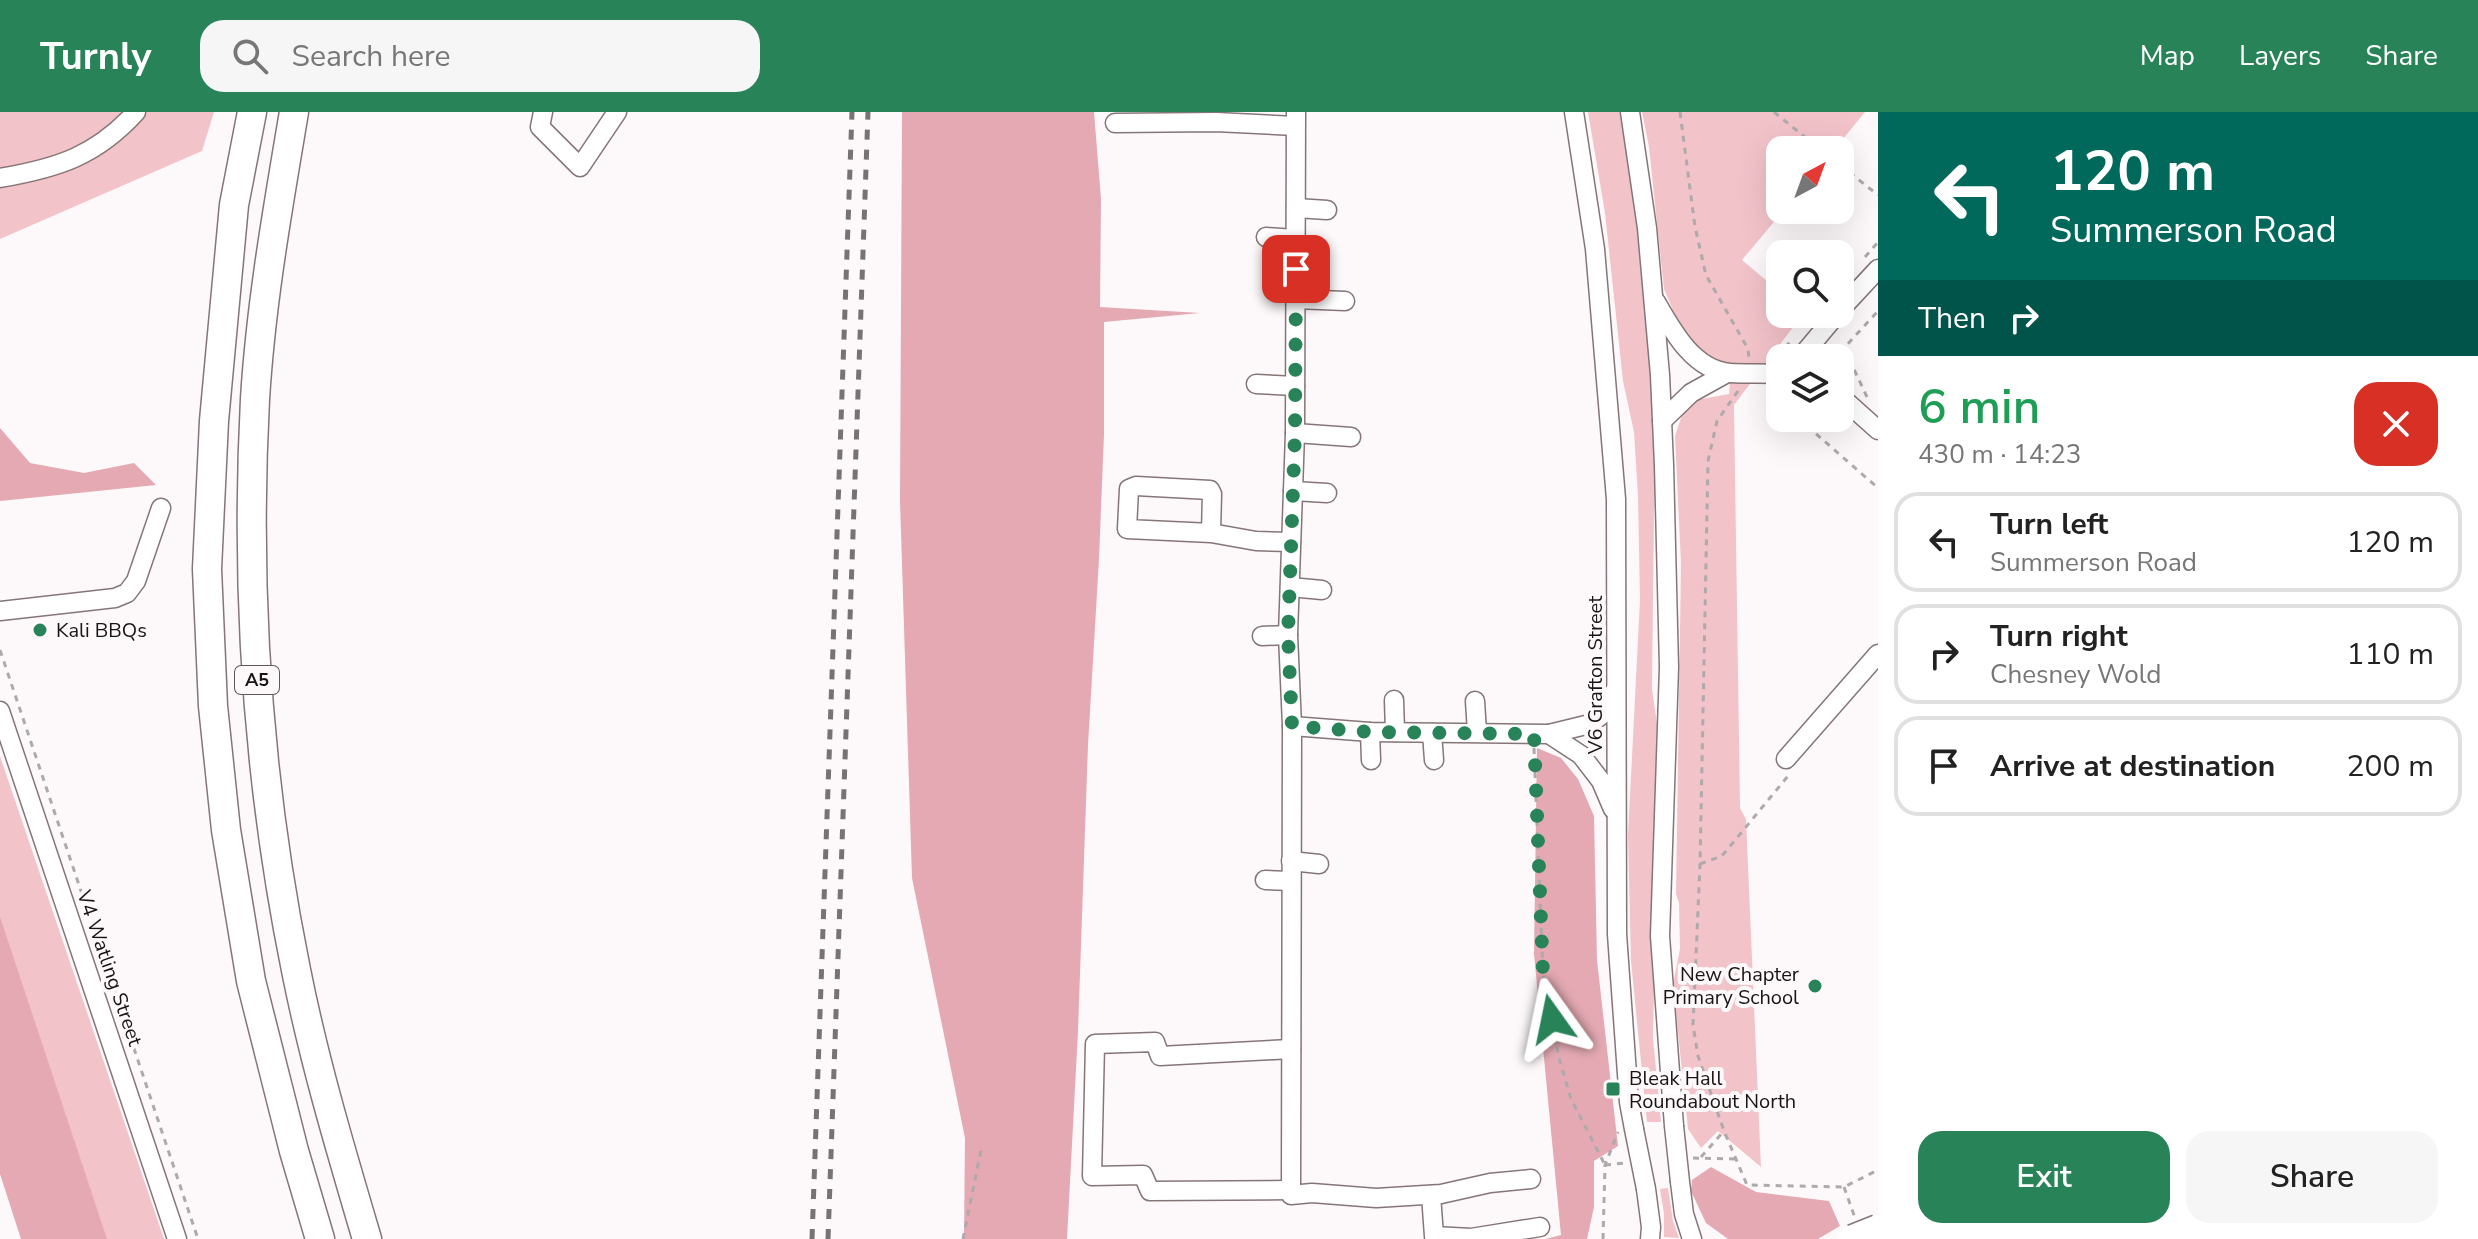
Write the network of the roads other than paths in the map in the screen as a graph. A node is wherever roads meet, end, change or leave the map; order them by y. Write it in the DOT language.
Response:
graph roads {
  1 [pos="136,112"];
  2 [pos="252,112"];
  3 [pos="294,112"];
  4 [pos="543,112"];
  5 [pos="617,112"];
  6 [pos="1574,112"];
  7 [pos="1630,112"];
  8 [pos="1296,119"];
  9 [pos="1115,123"];
  10 [pos="0,178"];
  11 [pos="1296,208"];
  12 [pos="1327,210"];
  13 [pos="1266,237"];
  14 [pos="1296,239"];
  15 [pos="1878,269"];
  16 [pos="1854,295"];
  17 [pos="1653,296"];
  18 [pos="1296,299"];
  19 [pos="1345,301"];
  20 [pos="1825,328"];
  21 [pos="1812,344"];
  22 [pos="1727,373"];
  23 [pos="1764,373"];
  24 [pos="1256,384"];
  25 [pos="1295,386"];
  26 [pos="1854,409"];
  27 [pos="1662,421"];
  28 [pos="1878,430"];
  29 [pos="1295,433"];
  30 [pos="1351,437"];
  31 [pos="1293,491"];
  32 [pos="1327,493"];
  33 [pos="161,508"];
  34 [pos="1211,533"];
  35 [pos="1291,542"];
  36 [pos="1290,587"];
  37 [pos="1322,590"];
  38 [pos="0,611"];
  39 [pos="1288,635"];
  40 [pos="1262,636"];
  41 [pos="1878,654"];
  42 [pos="1617,685"];
  43 [pos="1394,700"];
  44 [pos="1475,701"];
  45 [pos="0,711"];
  46 [pos="1292,726"];
  47 [pos="1370,732"];
  48 [pos="1395,732"];
  49 [pos="1477,732"];
  50 [pos="1432,733"];
  51 [pos="1542,734"];
  52 [pos="1786,759"];
  53 [pos="1371,760"];
  54 [pos="1434,760"];
  55 [pos="1616,815"];
  56 [pos="1291,861"];
  57 [pos="1319,864"];
  58 [pos="1265,880"];
  59 [pos="1290,881"];
  60 [pos="1291,1049"];
  61 [pos="1531,1179"];
  62 [pos="1291,1190"];
  63 [pos="1431,1195"];
  64 [pos="1540,1227"];
  65 [pos="177,1239"];
  66 [pos="320,1239"];
  67 [pos="367,1239"];
  68 [pos="1650,1239"];
  69 [pos="1692,1239"];
  1 -- 10 [label="street"];
  2 -- 66 [label="highway, A5"];
  3 -- 67 [label="highway, A5"];
  4 -- 5 [label="street"];
  6 -- 42 [label="street, V6 Grafton Street"];
  7 -- 17 [label="street"];
  8 -- 9 [label="street"];
  8 -- 11 [label="street"];
  11 -- 12 [label="street"];
  11 -- 14 [label="street"];
  13 -- 14 [label="street"];
  14 -- 18 [label="street"];
  15 -- 16 [label="street"];
  17 -- 22 [label="street"];
  17 -- 27 [label="street"];
  18 -- 19 [label="street"];
  18 -- 25 [label="street"];
  20 -- 21 [label="street"];
  22 -- 23 [label="street"];
  22 -- 27 [label="street"];
  24 -- 25 [label="street"];
  25 -- 29 [label="street"];
  26 -- 28 [label="street"];
  27 -- 69 [label="street, bridge"];
  29 -- 30 [label="street"];
  29 -- 31 [label="street"];
  31 -- 32 [label="street"];
  31 -- 35 [label="street"];
  33 -- 38 [label="street"];
  34 -- 34 [label="street"];
  34 -- 35 [label="street"];
  35 -- 36 [label="street"];
  36 -- 37 [label="street"];
  36 -- 39 [label="street"];
  39 -- 40 [label="street"];
  39 -- 46 [label="street"];
  41 -- 52 [label="street"];
  42 -- 51 [label="street"];
  42 -- 55 [label="street, V6 Grafton Street"];
  43 -- 48 [label="street"];
  44 -- 49 [label="street"];
  45 -- 65 [label="street, V4 Watling Street"];
  46 -- 47 [label="street"];
  46 -- 56 [label="street"];
  47 -- 48 [label="street"];
  47 -- 53 [label="street"];
  48 -- 50 [label="street"];
  49 -- 50 [label="street"];
  49 -- 51 [label="street"];
  50 -- 54 [label="street"];
  51 -- 55 [label="street"];
  55 -- 68 [label="street, V6 Grafton Street, bridge"];
  56 -- 57 [label="street"];
  56 -- 59 [label="street"];
  58 -- 59 [label="street"];
  59 -- 60 [label="street"];
  60 -- 62 [label="street"];
  60 -- 62 [label="street"];
  61 -- 63 [label="street"];
  62 -- 63 [label="street"];
  63 -- 64 [label="street"];
}
